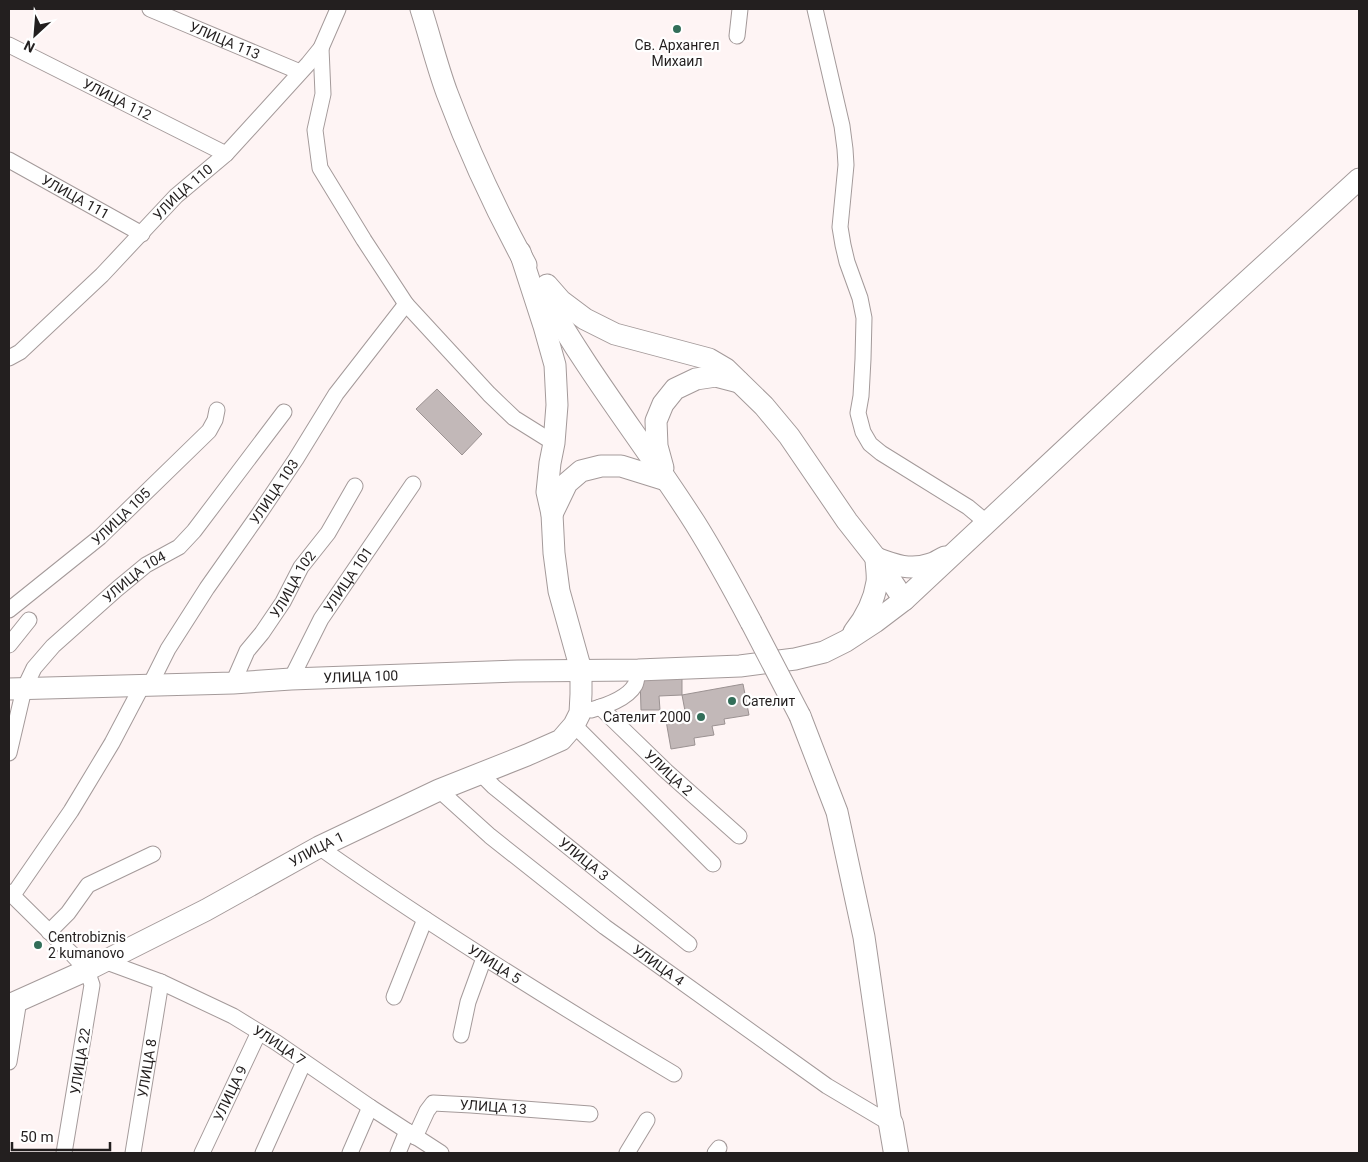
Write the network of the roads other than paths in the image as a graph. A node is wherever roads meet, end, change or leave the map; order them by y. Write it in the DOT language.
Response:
graph roads {
  1 [pos="150,9"];
  2 [pos="338,9"];
  3 [pos="421,9"];
  4 [pos="740,9"];
  5 [pos="815,9"];
  6 [pos="737,36"];
  7 [pos="9,44"];
  8 [pos="321,48"];
  9 [pos="300,72"];
  10 [pos="226,154"];
  11 [pos="9,160"];
  12 [pos="1359,179"];
  13 [pos="142,234"];
  14 [pos="520,252"];
  15 [pos="406,304"];
  16 [pos="9,358"];
  17 [pos="741,382"];
  18 [pos="217,410"];
  19 [pos="284,412"];
  20 [pos="554,443"];
  21 [pos="666,480"];
  22 [pos="414,484"];
  23 [pos="355,486"];
  24 [pos="552,514"];
  25 [pos="986,522"];
  26 [pos="954,552"];
  27 [pos="876,558"];
  28 [pos="904,600"];
  29 [pos="9,610"];
  30 [pos="29,620"];
  31 [pos="846,641"];
  32 [pos="9,645"];
  33 [pos="581,670"];
  34 [pos="638,670"];
  35 [pos="290,679"];
  36 [pos="233,683"];
  37 [pos="146,686"];
  38 [pos="16,689"];
  39 [pos="585,715"];
  40 [pos="9,753"];
  41 [pos="480,773"];
  42 [pos="439,790"];
  43 [pos="739,836"];
  44 [pos="319,847"];
  45 [pos="153,854"];
  46 [pos="713,864"];
  47 [pos="11,894"];
  48 [pos="425,919"];
  49 [pos="49,932"];
  50 [pos="689,944"];
  51 [pos="484,958"];
  52 [pos="96,966"];
  53 [pos="161,982"];
  54 [pos="394,996"];
  55 [pos="14,1002"];
  56 [pos="260,1032"];
  57 [pos="461,1035"];
  58 [pos="9,1062"];
  59 [pos="304,1062"];
  60 [pos="674,1074"];
  61 [pos="370,1107"];
  62 [pos="590,1114"];
  63 [pos="647,1120"];
  64 [pos="891,1124"];
  65 [pos="411,1134"];
  66 [pos="64,1153"];
  67 [pos="133,1153"];
  68 [pos="202,1153"];
  69 [pos="262,1153"];
  70 [pos="350,1153"];
  71 [pos="398,1153"];
  72 [pos="441,1153"];
  73 [pos="626,1153"];
  74 [pos="892,1153"];
  75 [pos="896,1153"];
  1 -- 9 [label="street, УЛИЦА 113"];
  2 -- 8 [label="street, УЛИЦА 110"];
  3 -- 14 [label="main road"];
  4 -- 6 [label="street"];
  5 -- 25 [label="street"];
  7 -- 10 [label="street, УЛИЦА 112"];
  8 -- 9 [label="street, УЛИЦА 110"];
  8 -- 15 [label="street"];
  9 -- 10 [label="street, УЛИЦА 110"];
  10 -- 13 [label="street, УЛИЦА 110"];
  11 -- 13 [label="street, УЛИЦА 111"];
  12 -- 25 [label="main road, УЛИЦА 100"];
  13 -- 16 [label="street, УЛИЦА 110"];
  14 -- 17 [label="main road"];
  14 -- 20 [label="main road"];
  14 -- 21 [label="main road"];
  15 -- 20 [label="street"];
  15 -- 37 [label="street, УЛИЦА 103"];
  17 -- 21 [label="main road"];
  17 -- 27 [label="main road"];
  18 -- 29 [label="street, УЛИЦА 105"];
  19 -- 38 [label="street, УЛИЦА 104"];
  20 -- 24 [label="main road"];
  21 -- 24 [label="main road"];
  21 -- 64 [label="main road, bridge"];
  22 -- 35 [label="street, УЛИЦА 101"];
  23 -- 36 [label="street, УЛИЦА 102"];
  24 -- 33 [label="main road"];
  25 -- 26 [label="main road, УЛИЦА 100"];
  26 -- 27 [label="main road"];
  26 -- 28 [label="main road, УЛИЦА 100"];
  27 -- 28 [label="main road"];
  27 -- 31 [label="main road"];
  28 -- 31 [label="main road, УЛИЦА 100"];
  30 -- 32 [label="street"];
  31 -- 34 [label="main road, УЛИЦА 100"];
  33 -- 34 [label="main road, УЛИЦА 100"];
  33 -- 35 [label="main road, УЛИЦА 100"];
  33 -- 39 [label="main road"];
  34 -- 39 [label="street"];
  35 -- 36 [label="main road, УЛИЦА 100"];
  36 -- 37 [label="main road, УЛИЦА 100"];
  37 -- 38 [label="main road, УЛИЦА 100"];
  37 -- 47 [label="street"];
  38 -- 40 [label="street, УЛИЦА 104"];
  39 -- 41 [label="main road, УЛИЦА 1"];
  39 -- 43 [label="street, УЛИЦА 2"];
  39 -- 46 [label="street"];
  41 -- 42 [label="main road, УЛИЦА 1"];
  41 -- 50 [label="street, УЛИЦА 3"];
  42 -- 44 [label="main road, УЛИЦА 1"];
  42 -- 64 [label="street, УЛИЦА 4"];
  44 -- 48 [label="street, УЛИЦА 5"];
  44 -- 52 [label="main road, УЛИЦА 1"];
  45 -- 49 [label="street"];
  47 -- 49 [label="street"];
  48 -- 51 [label="street, УЛИЦА 5"];
  48 -- 54 [label="street"];
  49 -- 52 [label="street"];
  51 -- 57 [label="street"];
  51 -- 60 [label="street, УЛИЦА 5"];
  52 -- 53 [label="street, УЛИЦА 7"];
  52 -- 55 [label="main road, УЛИЦА 1"];
  52 -- 66 [label="street, УЛИЦА 22"];
  53 -- 56 [label="street, УЛИЦА 7"];
  53 -- 67 [label="street, УЛИЦА 8"];
  55 -- 58 [label="street"];
  56 -- 59 [label="street, УЛИЦА 7"];
  56 -- 68 [label="street, УЛИЦА 9"];
  59 -- 61 [label="street, УЛИЦА 7"];
  59 -- 69 [label="street"];
  61 -- 65 [label="street, УЛИЦА 7"];
  61 -- 70 [label="street"];
  62 -- 65 [label="street, УЛИЦА 13"];
  63 -- 73 [label="street"];
  64 -- 74 [label="main road"];
  64 -- 75 [label="main road"];
  65 -- 71 [label="street"];
  65 -- 72 [label="street, УЛИЦА 7"];
}
